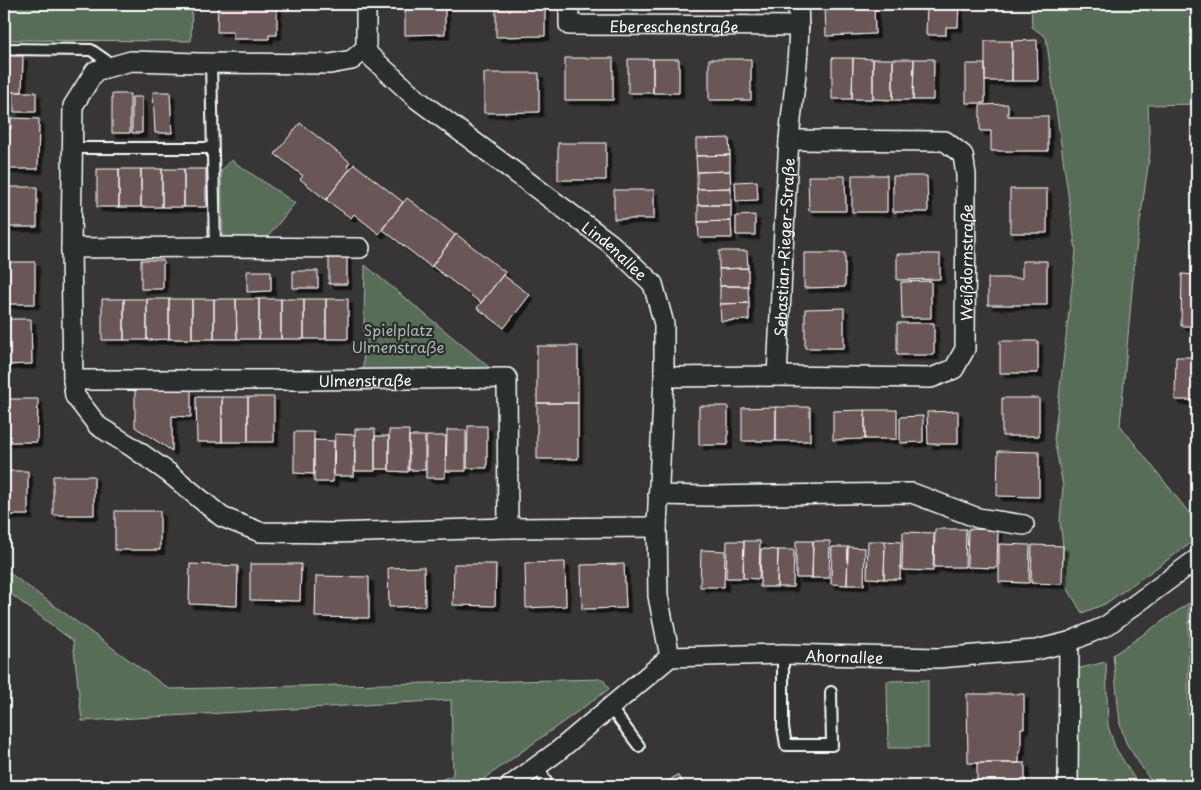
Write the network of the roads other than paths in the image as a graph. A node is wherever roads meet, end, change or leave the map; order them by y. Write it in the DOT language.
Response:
graph roads {
  1 [pos="366,4"];
  2 [pos="569,4"];
  3 [pos="798,4"];
  4 [pos="799,26"];
  5 [pos="366,48"];
  6 [pos="4,49"];
  7 [pos="211,63"];
  8 [pos="114,66"];
  9 [pos="789,140"];
  10 [pos="73,148"];
  11 [pos="213,148"];
  12 [pos="215,247"];
  13 [pos="71,248"];
  14 [pos="360,248"];
  15 [pos="777,376"];
  16 [pos="664,377"];
  17 [pos="73,380"];
  18 [pos="658,495"];
  19 [pos="1024,526"];
  20 [pos="657,527"];
  21 [pos="508,528"];
  22 [pos="1197,559"];
  23 [pos="1069,642"];
  24 [pos="783,654"];
  25 [pos="670,657"];
  26 [pos="831,692"];
  27 [pos="610,707"];
  28 [pos="639,746"];
  29 [pos="538,765"];
  30 [pos="510,786"];
  31 [pos="548,786"];
  32 [pos="1068,786"];
  1 -- 5 [label="street"];
  2 -- 4 [label="street, Ebereschenstraße"];
  3 -- 4 [label="street, Sebastian-Rieger-Straße"];
  4 -- 9 [label="street, Sebastian-Rieger-Straße"];
  5 -- 7 [label="street"];
  5 -- 16 [label="street, Lindenallee"];
  6 -- 8 [label="lane"];
  7 -- 8 [label="street"];
  7 -- 11 [label="lane"];
  8 -- 10 [label="street"];
  9 -- 15 [label="street, Sebastian-Rieger-Straße"];
  9 -- 15 [label="street, Weißdornstraße"];
  10 -- 11 [label="lane"];
  10 -- 13 [label="street"];
  11 -- 12 [label="lane"];
  12 -- 13 [label="street"];
  12 -- 14 [label="street"];
  13 -- 17 [label="street"];
  15 -- 16 [label="street"];
  16 -- 18 [label="street, Lindenallee"];
  17 -- 21 [label="street"];
  17 -- 21 [label="street, Ulmenstraße"];
  18 -- 19 [label="street"];
  18 -- 20 [label="street, Lindenallee"];
  20 -- 21 [label="street"];
  20 -- 25 [label="street, Lindenallee"];
  22 -- 23 [label="street, Ahornallee"];
  23 -- 24 [label="street, Ahornallee"];
  23 -- 32 [label="street"];
  24 -- 25 [label="street, Ahornallee"];
  24 -- 26 [label="lane"];
  25 -- 27 [label="street"];
  27 -- 28 [label="lane"];
  27 -- 29 [label="street"];
  29 -- 30 [label="street"];
  29 -- 31 [label="lane"];
}
